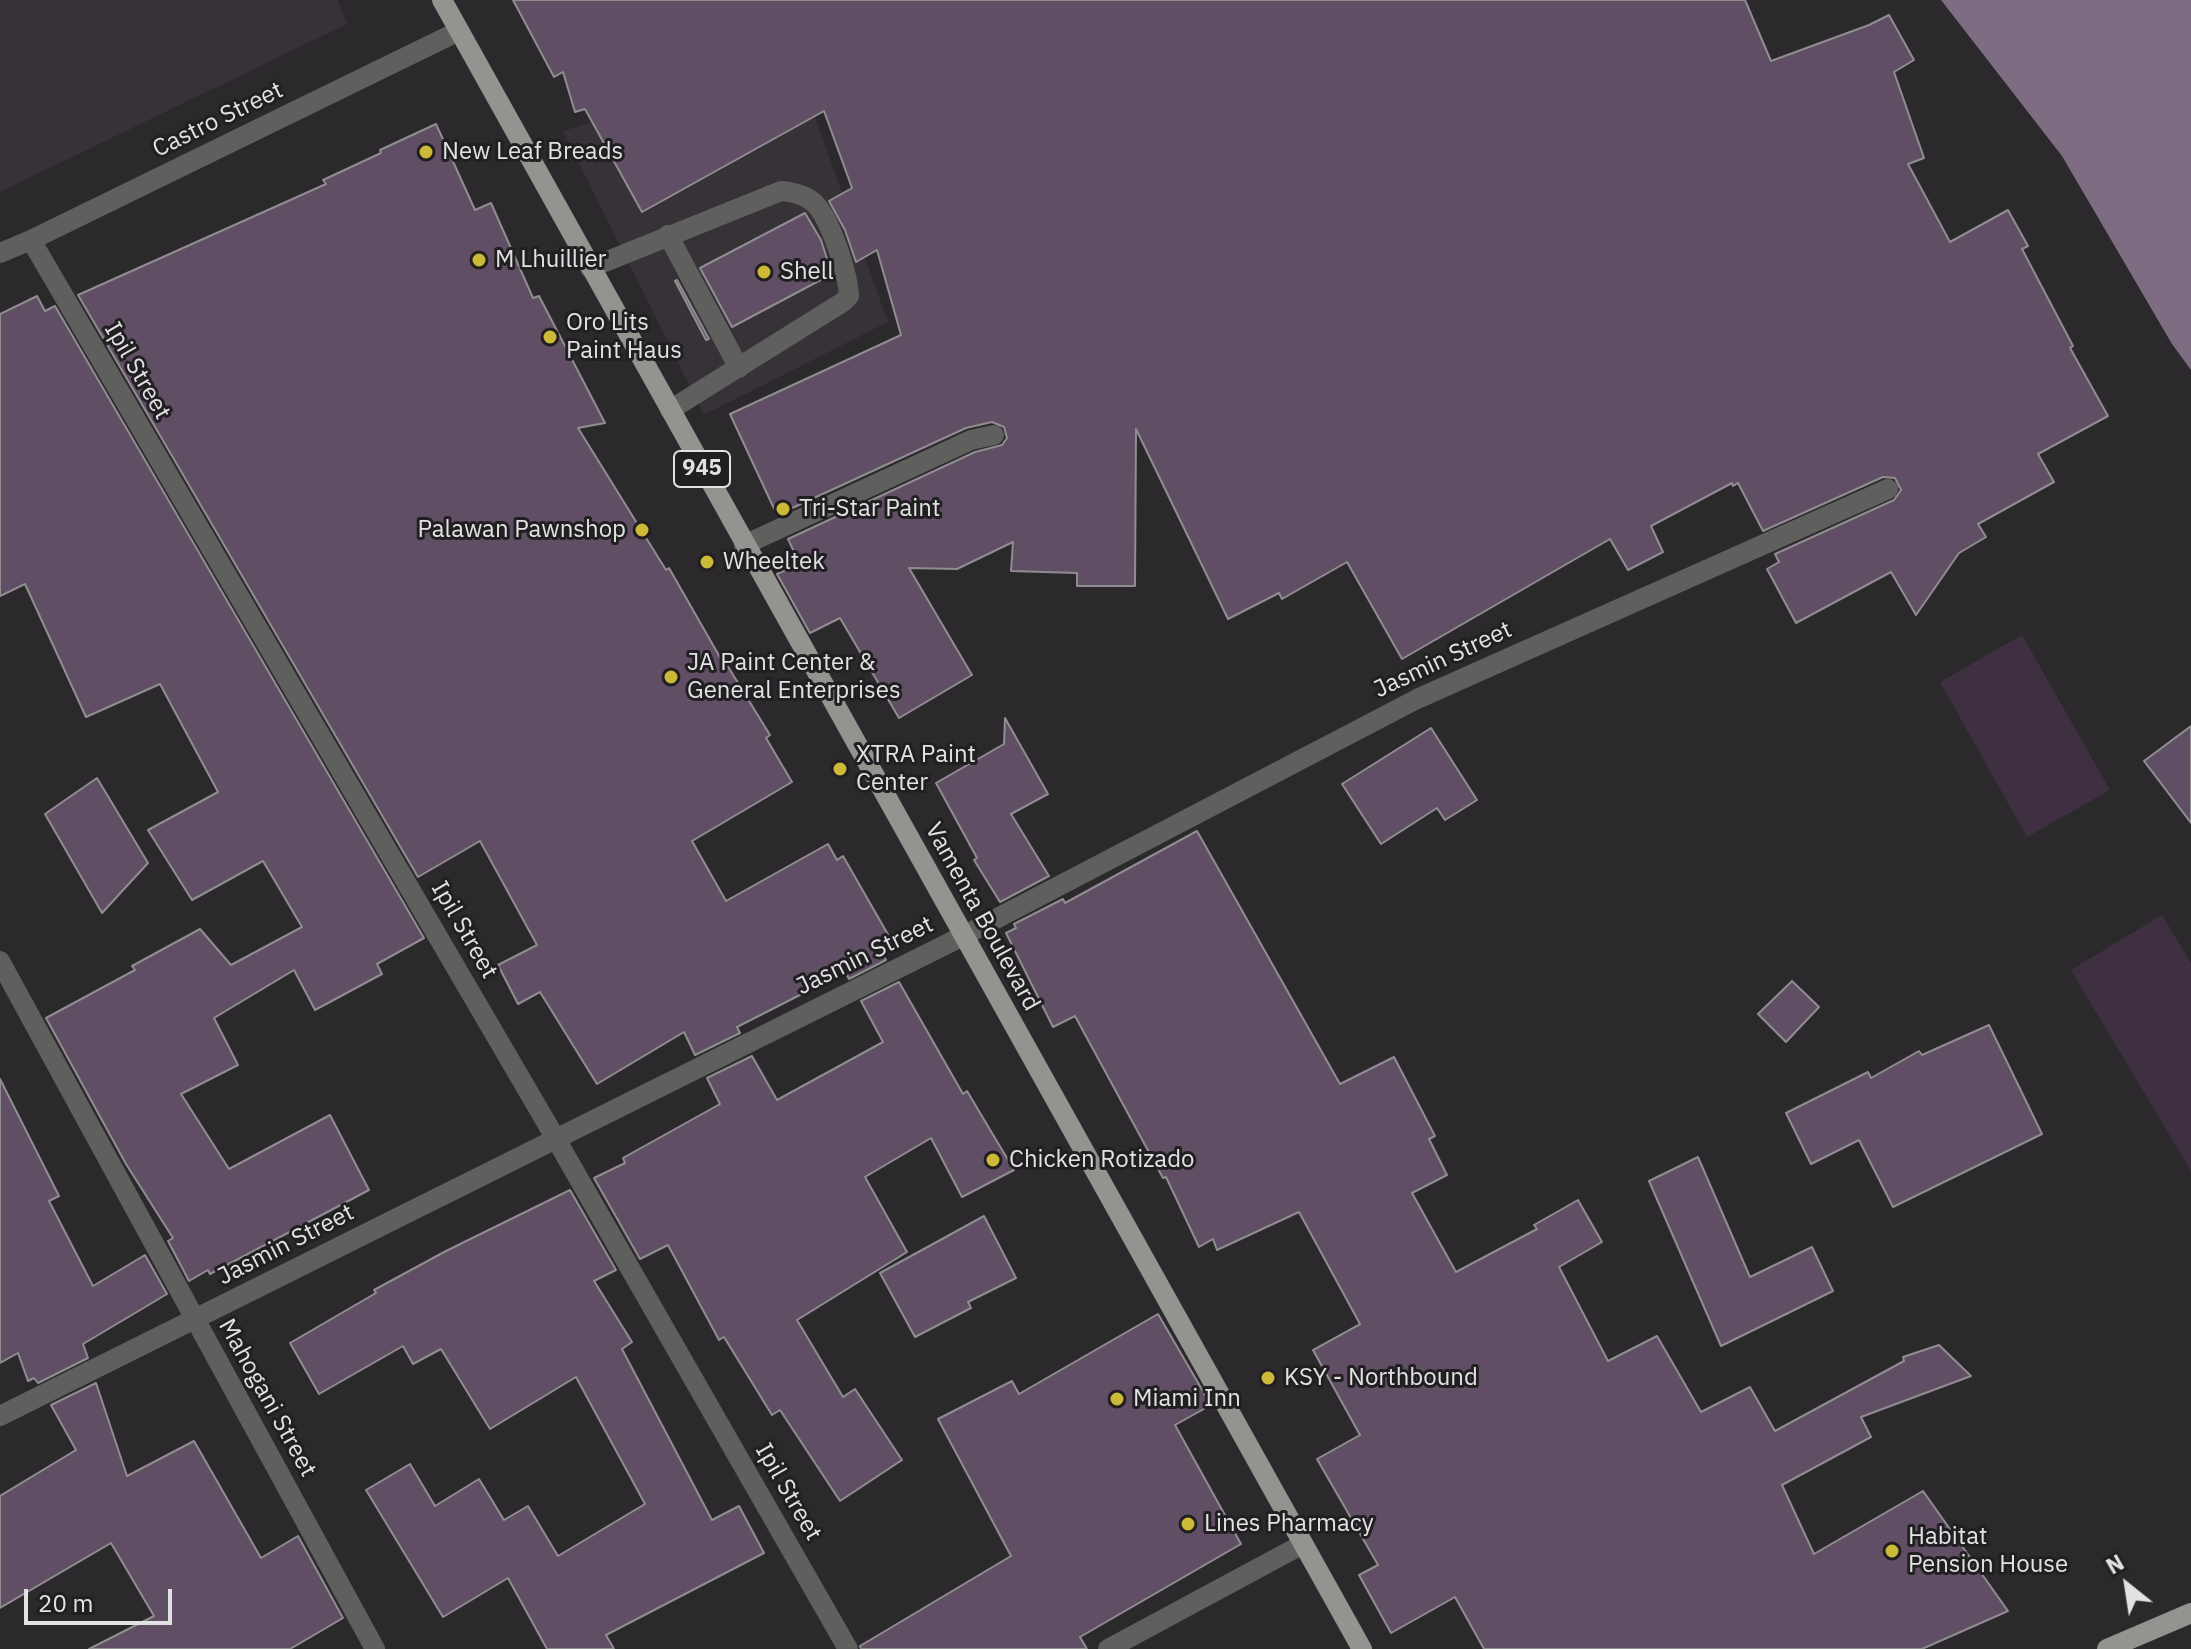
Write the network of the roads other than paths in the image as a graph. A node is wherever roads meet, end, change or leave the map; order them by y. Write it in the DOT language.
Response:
graph roads {
  1 [pos="442,0"];
  2 [pos="459,31"];
  3 [pos="668,235"];
  4 [pos="31,240"];
  5 [pos="0,253"];
  6 [pos="590,268"];
  7 [pos="739,368"];
  8 [pos="670,410"];
  9 [pos="994,435"];
  10 [pos="1888,489"];
  11 [pos="744,545"];
  12 [pos="963,936"];
  13 [pos="0,961"];
  14 [pos="556,1139"];
  15 [pos="194,1320"];
  16 [pos="0,1416"];
  17 [pos="1303,1544"];
  18 [pos="2191,1613"];
  19 [pos="375,1649"];
  20 [pos="848,1649"];
  21 [pos="1108,1649"];
  22 [pos="1362,1649"];
  23 [pos="2107,1649"];
  1 -- 2 [label="main road, Vamenta Boulevard / 945"];
  2 -- 4 [label="street, Castro Street"];
  2 -- 6 [label="main road, Vamenta Boulevard / 945"];
  3 -- 6 [label="street"];
  3 -- 7 [label="street"];
  3 -- 7 [label="street"];
  4 -- 5 [label="street, Castro Street"];
  4 -- 14 [label="street, Ipil Street"];
  6 -- 8 [label="main road, Vamenta Boulevard / 945"];
  7 -- 8 [label="street"];
  8 -- 11 [label="main road, Vamenta Boulevard / 945"];
  9 -- 11 [label="street"];
  10 -- 12 [label="street, Jasmin Street"];
  11 -- 12 [label="main road, Vamenta Boulevard / 945"];
  12 -- 14 [label="street, Jasmin Street"];
  12 -- 17 [label="main road, Vamenta Boulevard / 945"];
  13 -- 15 [label="street, Mahogani Street"];
  14 -- 15 [label="street, Jasmin Street"];
  14 -- 20 [label="street, Ipil Street"];
  15 -- 16 [label="street, Jasmin Street"];
  15 -- 19 [label="street, Mahogani Street"];
  17 -- 21 [label="street"];
  17 -- 22 [label="main road, Vamenta Boulevard / 945"];
  18 -- 23 [label="main road"];
}
